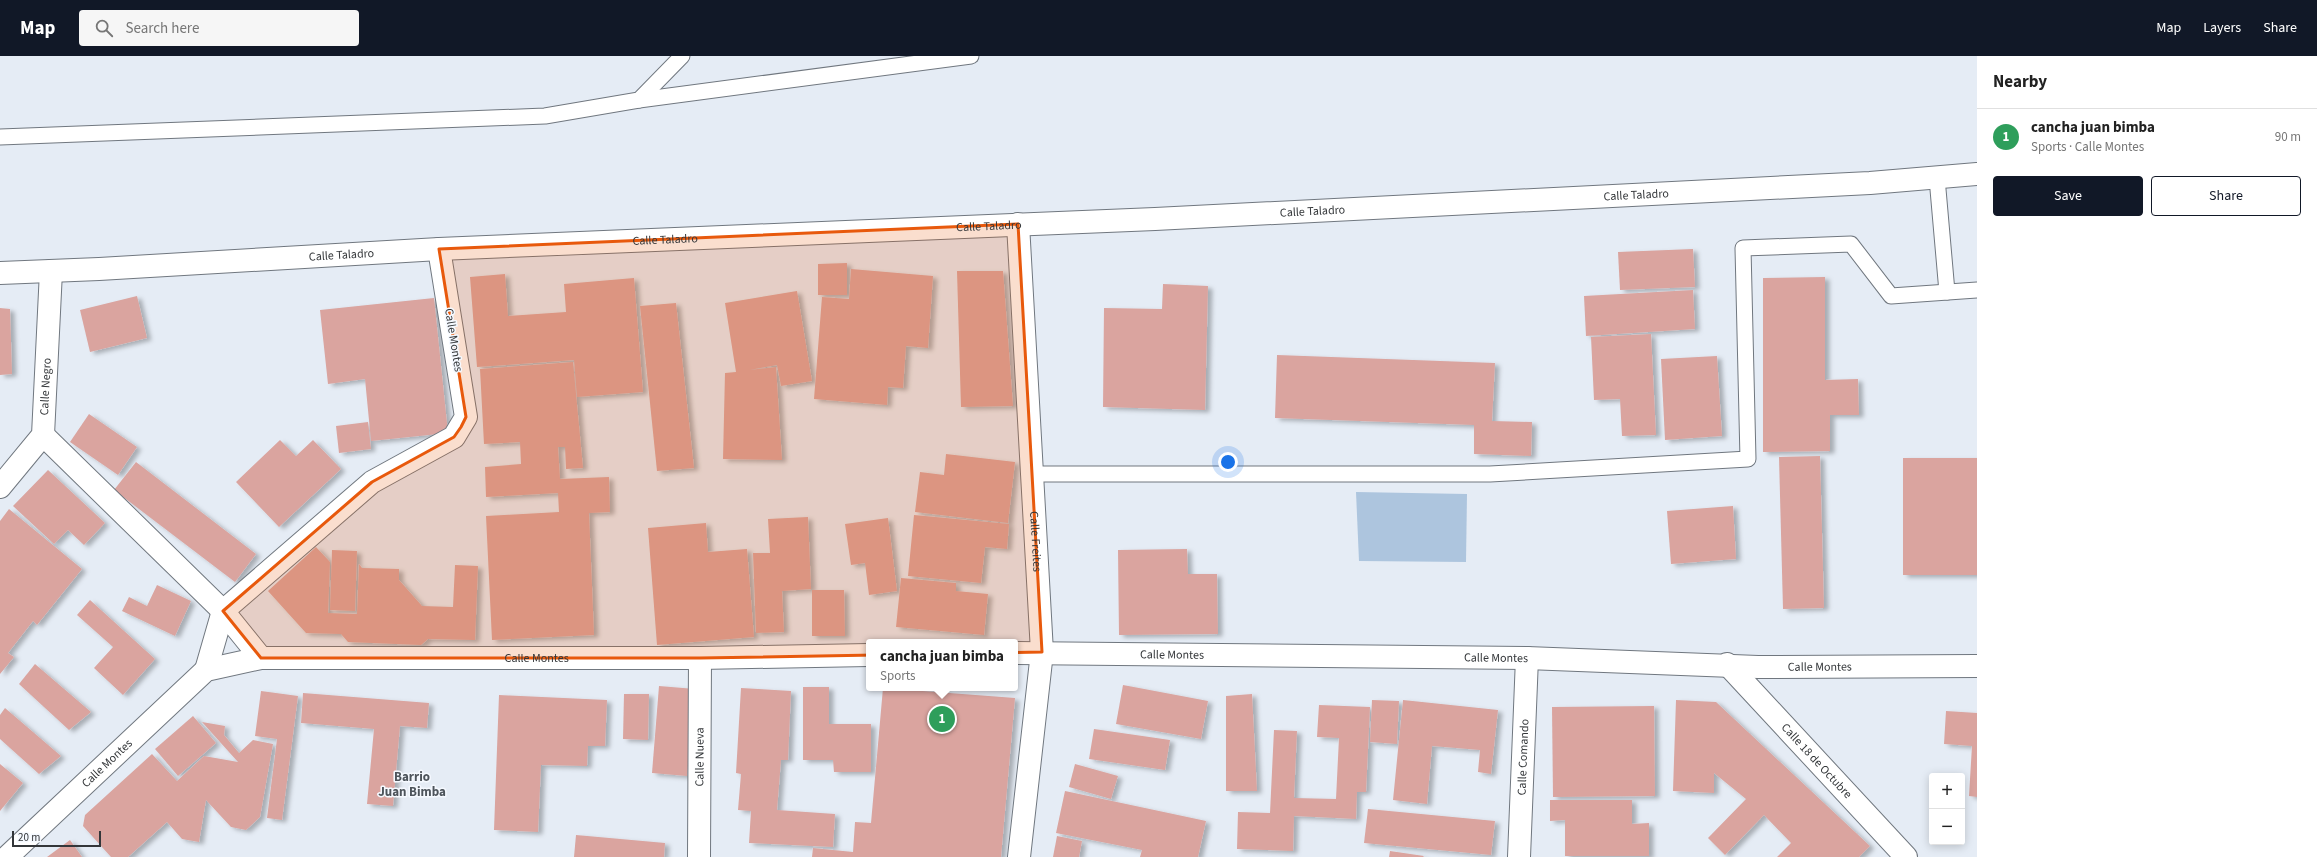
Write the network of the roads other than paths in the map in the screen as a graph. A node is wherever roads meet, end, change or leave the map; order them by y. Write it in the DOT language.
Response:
graph roads {
  1 [pos="682,56"];
  2 [pos="971,56"];
  3 [pos="639,100"];
  4 [pos="0,137"];
  5 [pos="1977,174"];
  6 [pos="1937,178"];
  7 [pos="1018,224"];
  8 [pos="439,249"];
  9 [pos="51,271"];
  10 [pos="0,273"];
  11 [pos="1977,290"];
  12 [pos="1947,292"];
  13 [pos="43,434"];
  14 [pos="1032,474"];
  15 [pos="0,487"];
  16 [pos="223,611"];
  17 [pos="1042,652"];
  18 [pos="1018,653"];
  19 [pos="866,655"];
  20 [pos="261,658"];
  21 [pos="700,658"];
  22 [pos="1527,658"];
  23 [pos="1727,664"];
  24 [pos="1977,666"];
  25 [pos="206,670"];
  26 [pos="7,857"];
  27 [pos="699,857"];
  28 [pos="1020,857"];
  29 [pos="1519,857"];
  30 [pos="1906,857"];
  1 -- 3 [label="lane"];
  2 -- 3 [label="lane"];
  3 -- 4 [label="lane"];
  5 -- 6 [label="street, Calle Taladro"];
  6 -- 7 [label="street, Calle Taladro"];
  6 -- 12 [label="lane"];
  7 -- 8 [label="street, Calle Taladro"];
  7 -- 14 [label="street, Calle Freites"];
  8 -- 9 [label="street, Calle Taladro"];
  8 -- 16 [label="street, Calle Montes"];
  9 -- 10 [label="street, Calle Taladro"];
  9 -- 13 [label="street, Calle Negro"];
  11 -- 12 [label="lane"];
  12 -- 14 [label="lane"];
  13 -- 15 [label="street"];
  13 -- 16 [label="street"];
  14 -- 17 [label="street, Calle Freites"];
  16 -- 20 [label="street"];
  16 -- 25 [label="street"];
  17 -- 18 [label="street, Calle Montes"];
  17 -- 22 [label="street, Calle Montes"];
  17 -- 28 [label="street, Calle Freites"];
  19 -- 21 [label="street, Calle Montes"];
  20 -- 21 [label="street, Calle Montes"];
  20 -- 25 [label="street, Calle Montes"];
  21 -- 27 [label="street, Calle Nueva"];
  22 -- 23 [label="street, Calle Montes"];
  22 -- 29 [label="street, Calle Comando"];
  23 -- 24 [label="street, Calle Montes"];
  23 -- 30 [label="street, Calle 18 de Octubre"];
  25 -- 26 [label="street, Calle Montes"];
}
